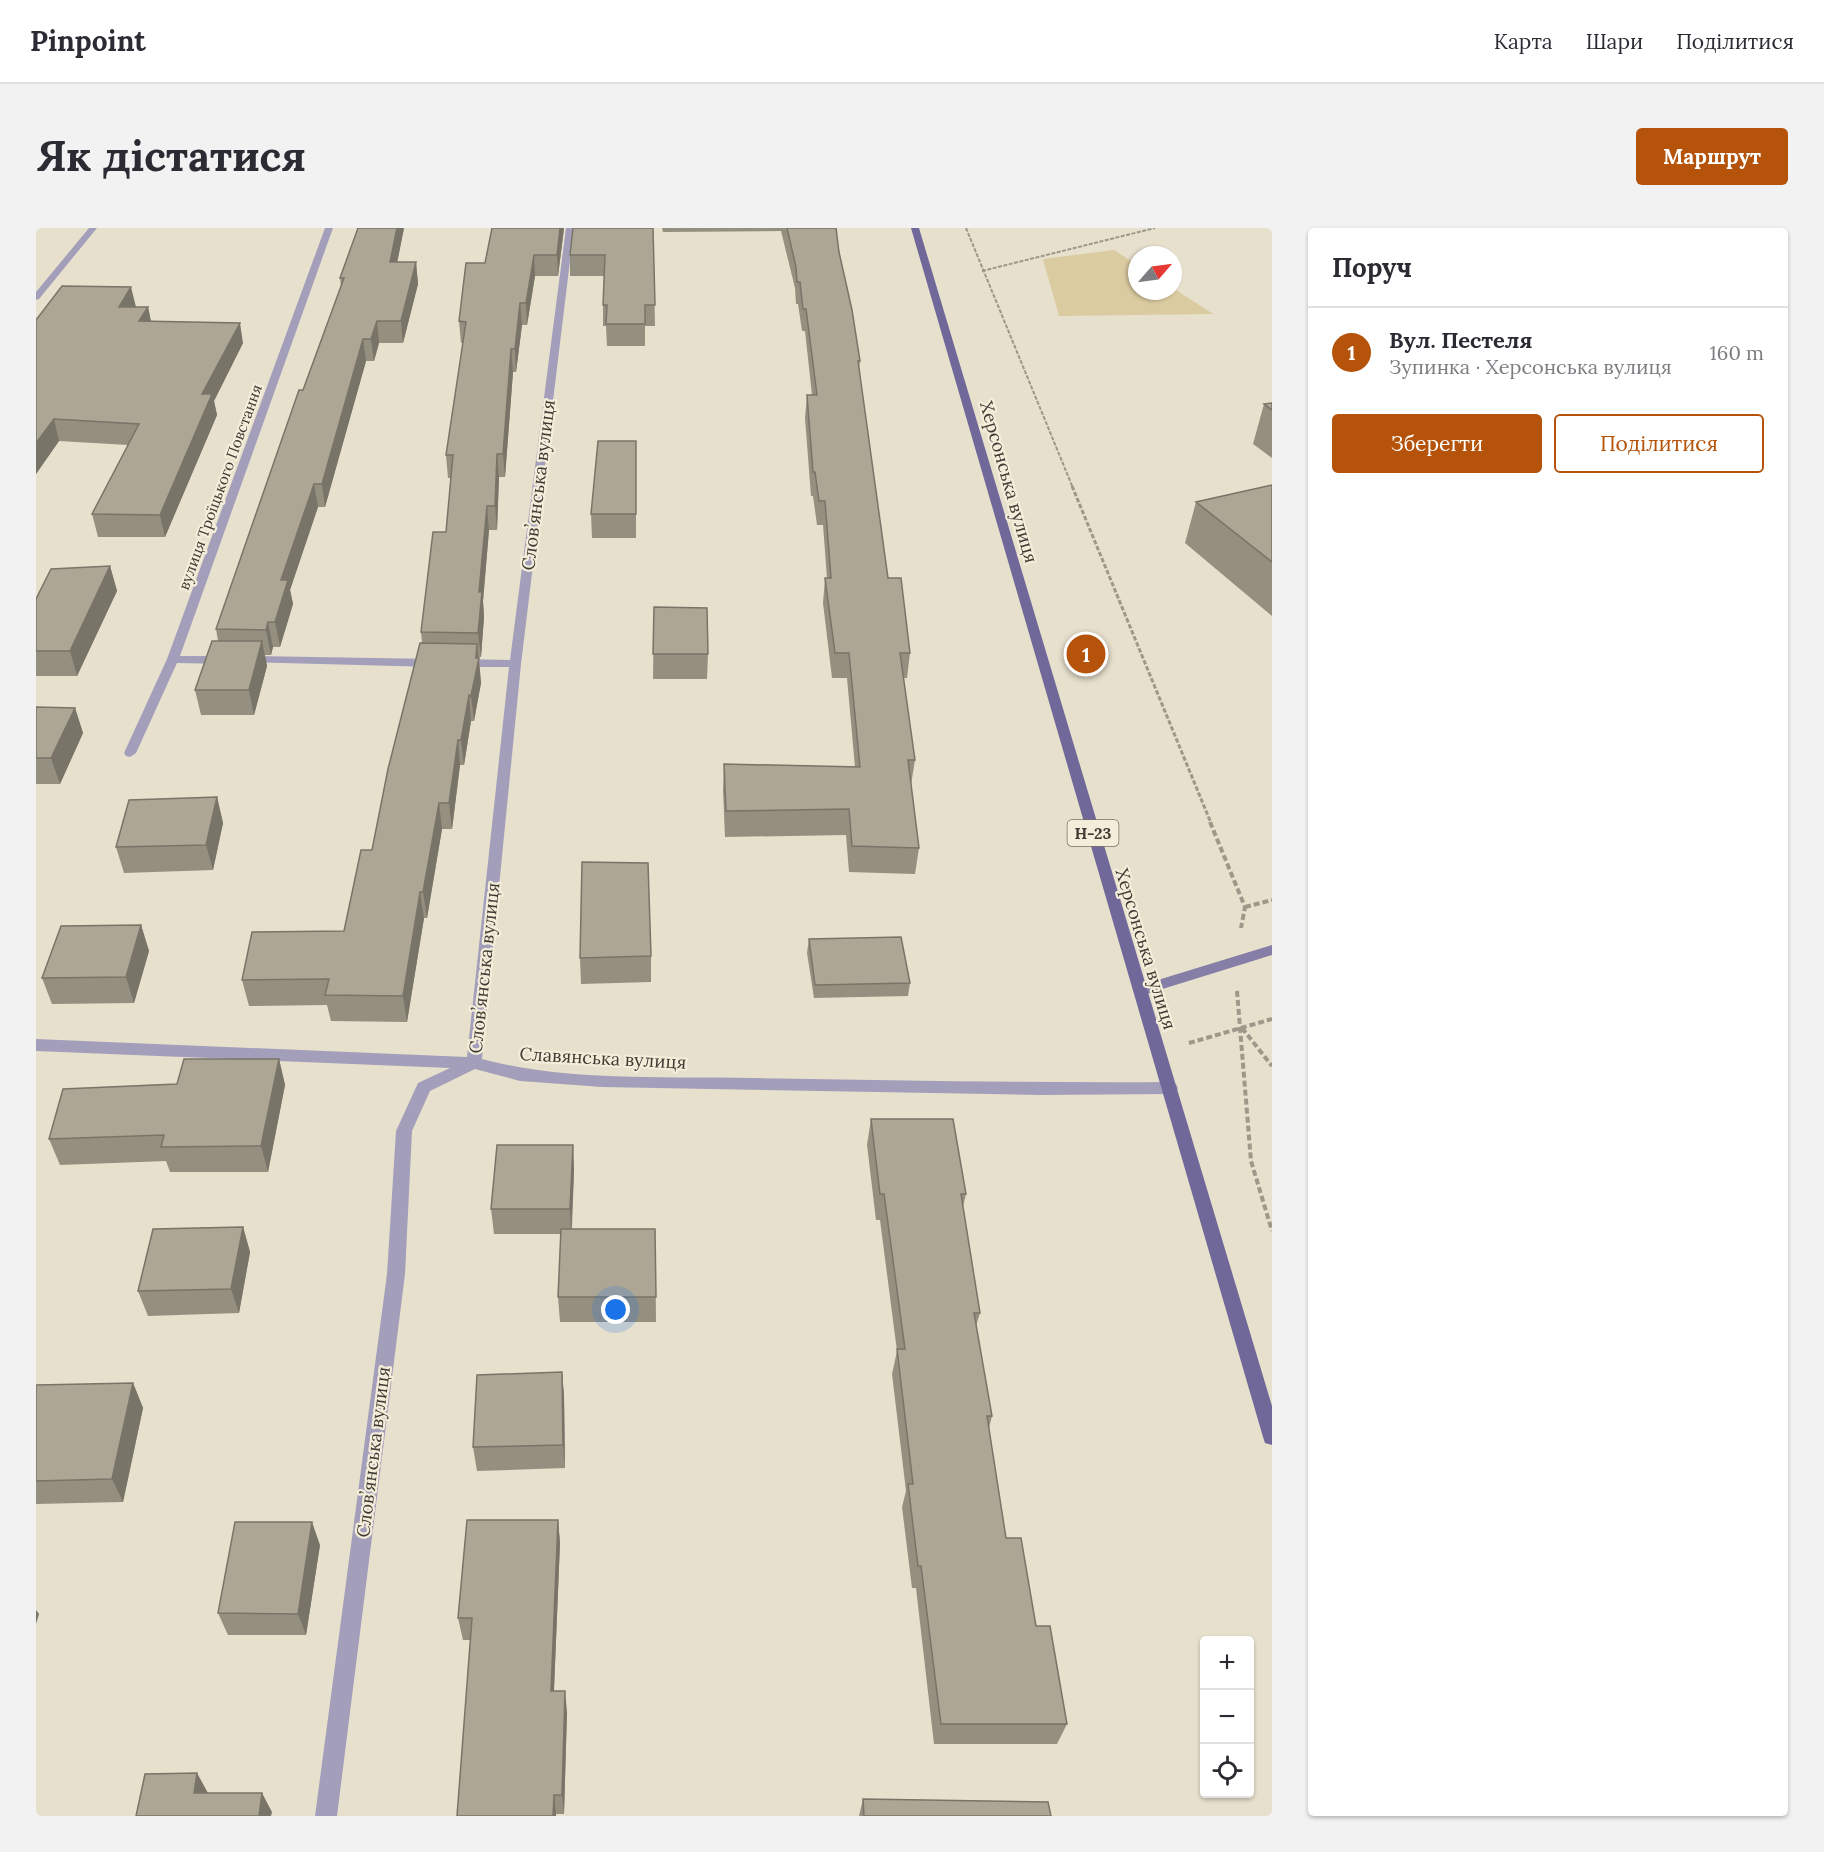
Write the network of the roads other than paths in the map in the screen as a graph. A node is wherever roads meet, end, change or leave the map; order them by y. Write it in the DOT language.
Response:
graph roads {
  1 [pos="93,228"];
  2 [pos="329,228"];
  3 [pos="570,228"];
  4 [pos="915,228"];
  5 [pos="36,297"];
  6 [pos="173,659"];
  7 [pos="515,664"];
  8 [pos="130,753"];
  9 [pos="1272,950"];
  10 [pos="1140,991"];
  11 [pos="36,1045"];
  12 [pos="474,1064"];
  13 [pos="1170,1088"];
  14 [pos="1272,1437"];
  15 [pos="326,1816"];
  1 -- 5 [label="street"];
  2 -- 6 [label="street, вулиця Троїцького Повстання"];
  3 -- 7 [label="street, Словʼянська вулиця"];
  4 -- 10 [label="main road, Херсонська вулиця / Н-23"];
  6 -- 7 [label="street"];
  6 -- 8 [label="street, вулиця Троїцького Повстання"];
  7 -- 12 [label="street, Словʼянська вулиця"];
  9 -- 10 [label="street"];
  10 -- 13 [label="main road, Херсонська вулиця / Н-23"];
  11 -- 12 [label="street, Славянська вулиця"];
  12 -- 13 [label="street, Славянська вулиця"];
  12 -- 15 [label="street, Словʼянська вулиця"];
  13 -- 14 [label="main road, Херсонська вулиця / Н-23"];
}
